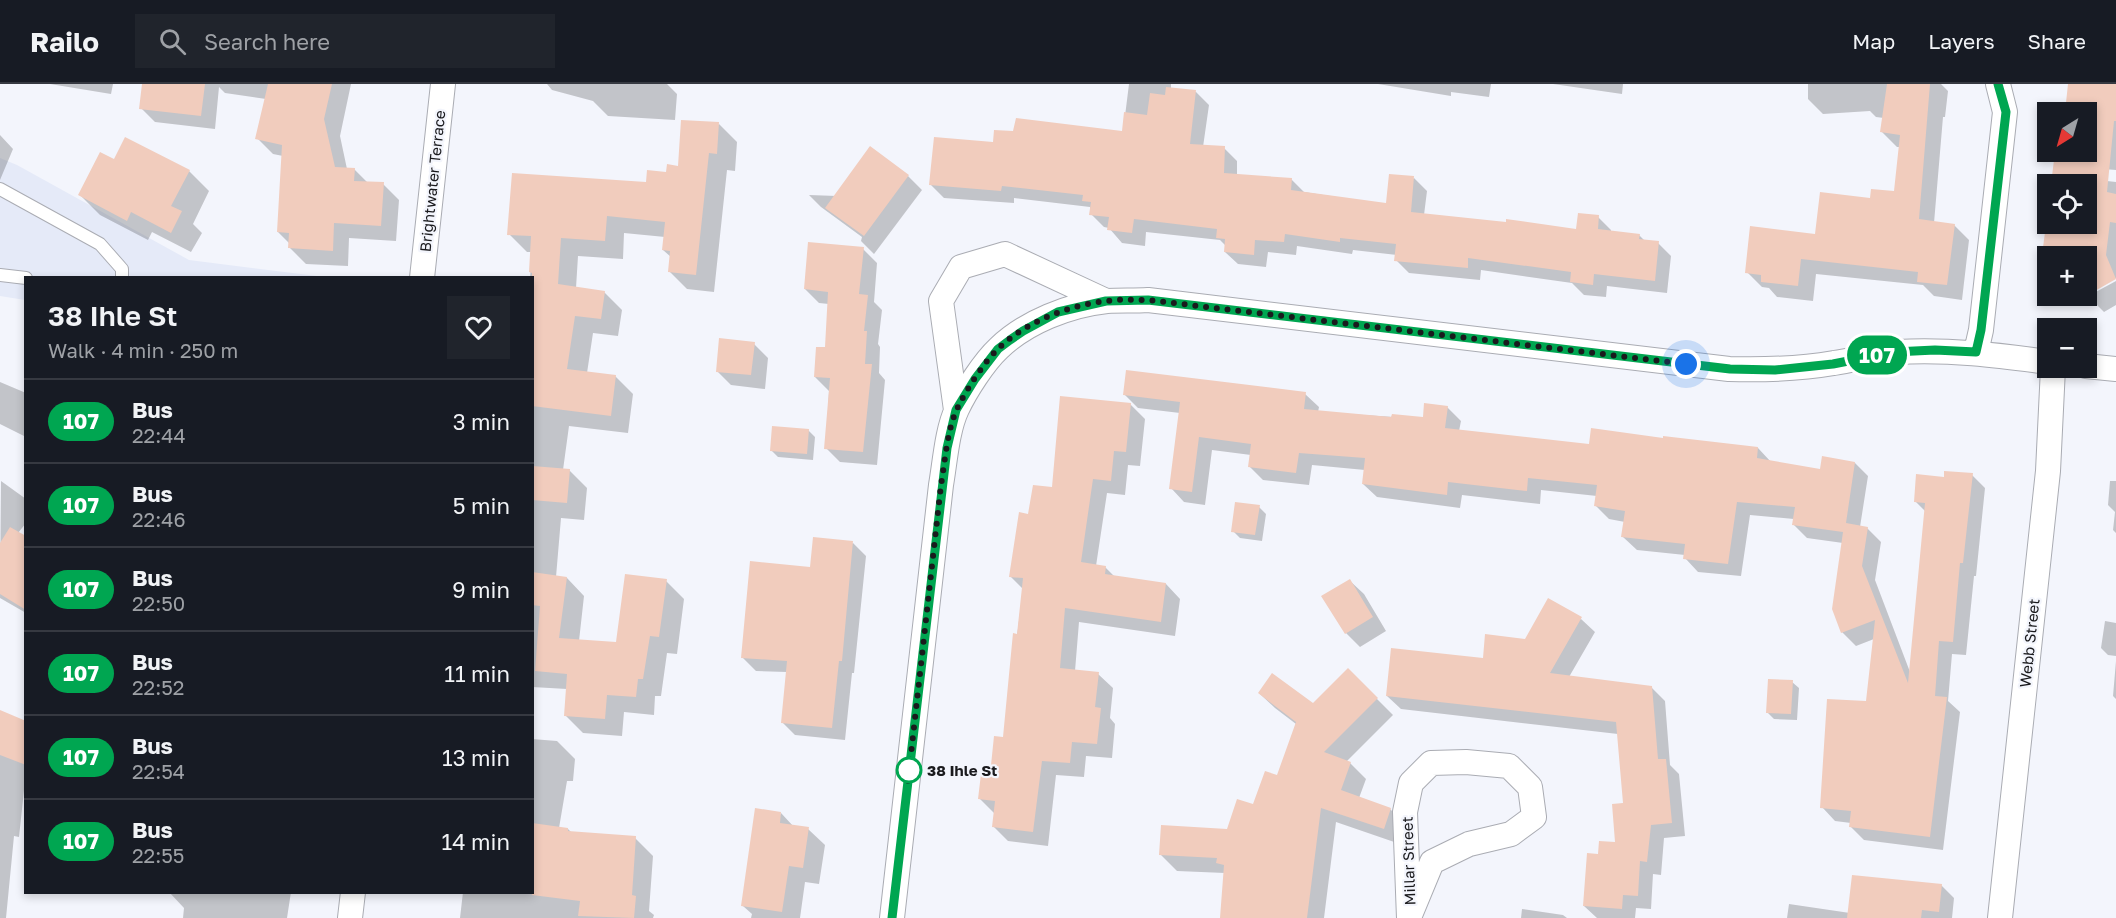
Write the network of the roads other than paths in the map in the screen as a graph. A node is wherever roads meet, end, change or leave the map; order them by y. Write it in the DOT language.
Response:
graph roads {
  1 [pos="443,84"];
  2 [pos="1998,84"];
  3 [pos="0,189"];
  4 [pos="0,275"];
  5 [pos="122,276"];
  6 [pos="422,276"];
  7 [pos="24,278"];
  8 [pos="1106,301"];
  9 [pos="1976,352"];
  10 [pos="2037,360"];
  11 [pos="2097,367"];
  12 [pos="2116,369"];
  13 [pos="2053,378"];
  14 [pos="956,410"];
  15 [pos="353,894"];
  16 [pos="1410,916"];
  17 [pos="350,918"];
  18 [pos="892,918"];
  19 [pos="2000,918"];
  1 -- 6 [label="street, Brightwater Terrace"];
  2 -- 9 [label="street"];
  3 -- 5 [label="lane"];
  4 -- 7 [label="lane"];
  8 -- 9 [label="street"];
  8 -- 14 [label="street"];
  8 -- 14 [label="street"];
  9 -- 10 [label="street"];
  11 -- 12 [label="street"];
  13 -- 19 [label="street, Webb Street"];
  14 -- 18 [label="street"];
  15 -- 17 [label="street"];
  16 -- 16 [label="street, Millar Street"];
}
